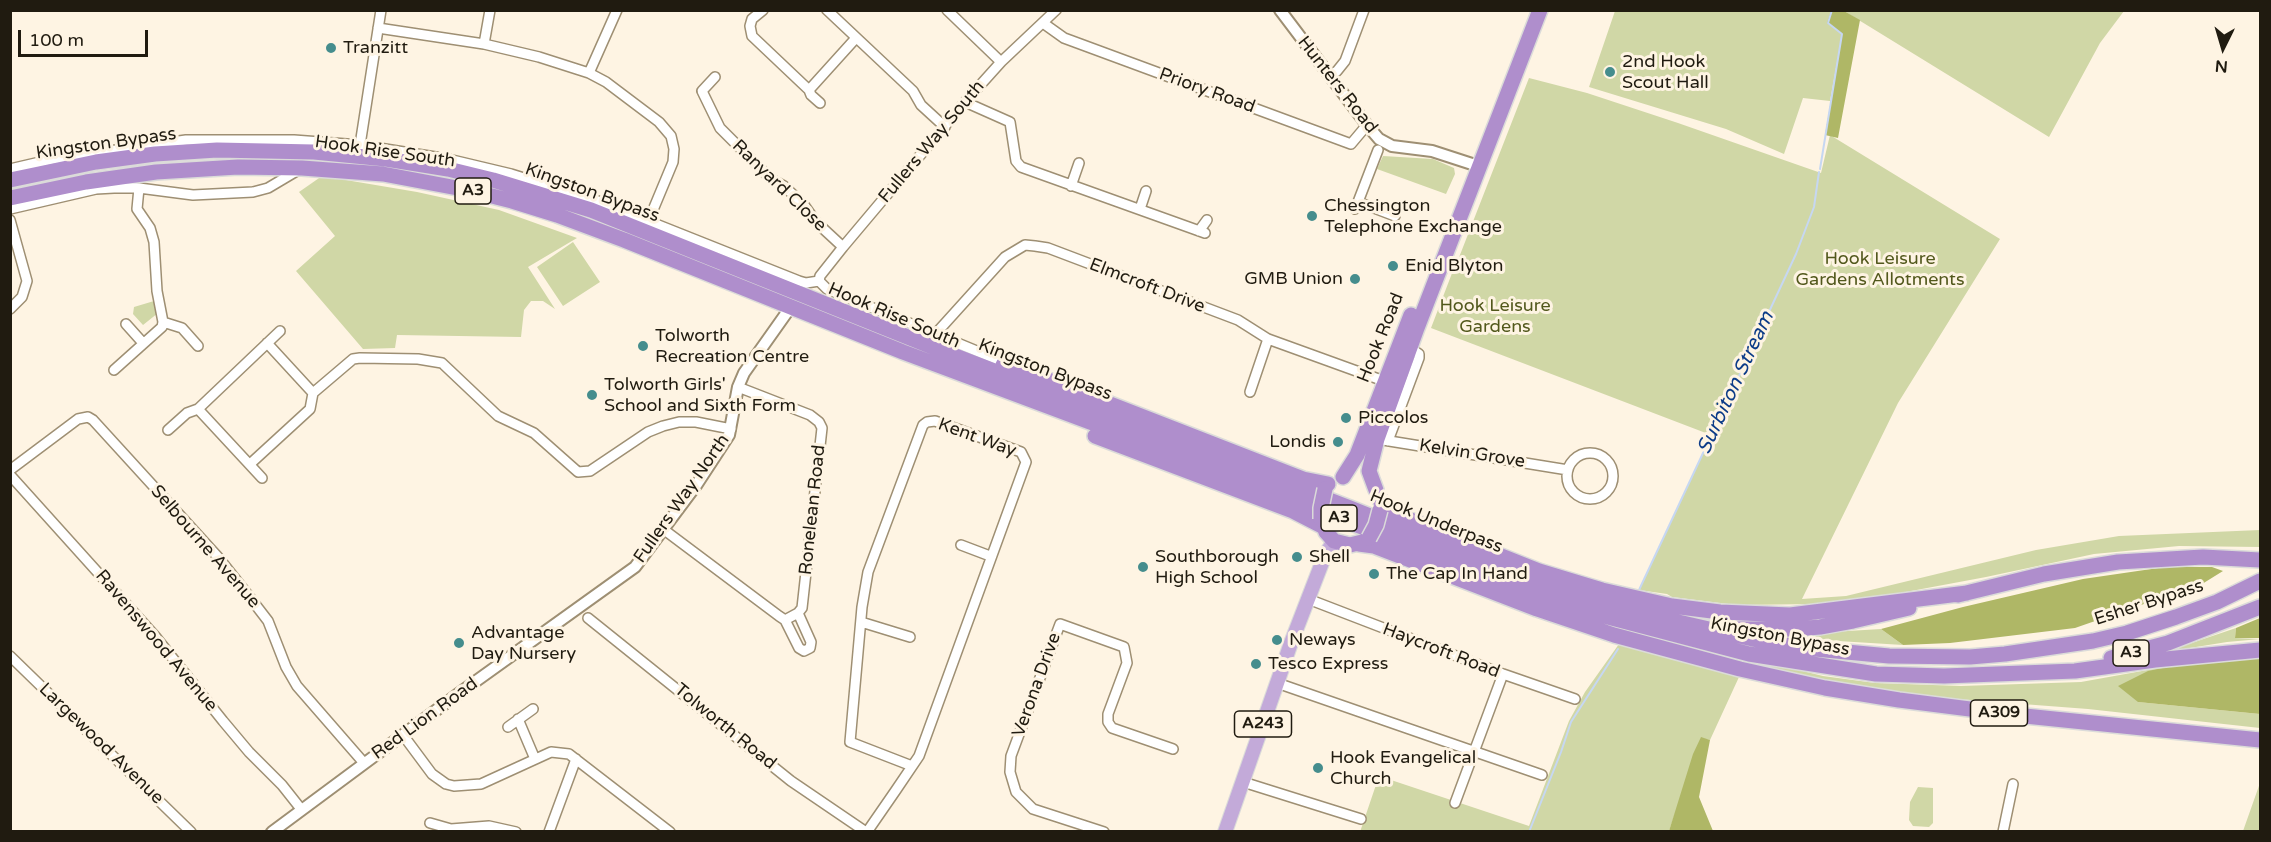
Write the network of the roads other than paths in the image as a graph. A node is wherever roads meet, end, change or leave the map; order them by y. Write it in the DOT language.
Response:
graph roads {
  1 [pos="381,10"];
  2 [pos="490,10"];
  3 [pos="617,10"];
  4 [pos="763,10"];
  5 [pos="827,10"];
  6 [pos="947,10"];
  7 [pos="1056,10"];
  8 [pos="1281,10"];
  9 [pos="1364,10"];
  10 [pos="1530,10"];
  11 [pos="1540,10"];
  12 [pos="1043,23"];
  13 [pos="378,28"];
  14 [pos="856,38"];
  15 [pos="484,44"];
  16 [pos="1001,62"];
  17 [pos="589,73"];
  18 [pos="1330,76"];
  19 [pos="716,77"];
  20 [pos="809,90"];
  21 [pos="966,102"];
  22 [pos="820,103"];
  23 [pos="727,118"];
  24 [pos="717,123"];
  25 [pos="1366,125"];
  26 [pos="945,127"];
  27 [pos="360,145"];
  28 [pos="1377,147"];
  29 [pos="1079,163"];
  30 [pos="1472,164"];
  31 [pos="302,168"];
  32 [pos="10,169"];
  33 [pos="10,180"];
  34 [pos="1071,186"];
  35 [pos="139,188"];
  36 [pos="1146,190"];
  37 [pos="10,198"];
  38 [pos="10,208"];
  39 [pos="1140,209"];
  40 [pos="1395,216"];
  41 [pos="10,219"];
  42 [pos="1207,220"];
  43 [pos="648,222"];
  44 [pos="843,247"];
  45 [pos="819,281"];
  46 [pos="790,308"];
  47 [pos="10,309"];
  48 [pos="163,322"];
  49 [pos="872,322"];
  50 [pos="126,324"];
  51 [pos="280,331"];
  52 [pos="937,335"];
  53 [pos="1268,339"];
  54 [pos="143,343"];
  55 [pos="267,343"];
  56 [pos="198,346"];
  57 [pos="1410,348"];
  58 [pos="910,355"];
  59 [pos="114,370"];
  60 [pos="1043,378"];
  61 [pos="1390,384"];
  62 [pos="738,387"];
  63 [pos="1250,392"];
  64 [pos="314,393"];
  65 [pos="198,409"];
  66 [pos="1131,424"];
  67 [pos="731,429"];
  68 [pos="168,430"];
  69 [pos="1115,433"];
  70 [pos="1382,440"];
  71 [pos="250,464"];
  72 [pos="1568,470"];
  73 [pos="10,472"];
  74 [pos="1343,477"];
  75 [pos="262,478"];
  76 [pos="1326,487"];
  77 [pos="1379,500"];
  78 [pos="1322,523"];
  79 [pos="663,529"];
  80 [pos="1334,541"];
  81 [pos="1364,541"];
  82 [pos="961,545"];
  83 [pos="990,556"];
  84 [pos="2255,559"];
  85 [pos="2260,581"];
  86 [pos="1967,593"];
  87 [pos="1308,599"];
  88 [pos="1563,602"];
  89 [pos="2260,607"];
  90 [pos="578,609"];
  91 [pos="798,614"];
  92 [pos="588,618"];
  93 [pos="785,620"];
  94 [pos="861,622"];
  95 [pos="1697,627"];
  96 [pos="910,637"];
  97 [pos="2260,650"];
  98 [pos="10,656"];
  99 [pos="1503,674"];
  100 [pos="1995,674"];
  101 [pos="1277,683"];
  102 [pos="1575,699"];
  103 [pos="532,709"];
  104 [pos="518,719"];
  105 [pos="508,727"];
  106 [pos="403,735"];
  107 [pos="2260,740"];
  108 [pos="1173,750"];
  109 [pos="1473,751"];
  110 [pos="535,759"];
  111 [pos="576,759"];
  112 [pos="364,763"];
  113 [pos="912,766"];
  114 [pos="1542,775"];
  115 [pos="1243,782"];
  116 [pos="2013,784"];
  117 [pos="1455,803"];
  118 [pos="301,809"];
  119 [pos="1360,819"];
  120 [pos="430,823"];
  121 [pos="191,831"];
  122 [pos="272,831"];
  123 [pos="516,831"];
  124 [pos="549,831"];
  125 [pos="670,831"];
  126 [pos="867,831"];
  127 [pos="1104,831"];
  128 [pos="1225,831"];
  129 [pos="2003,831"];
  1 -- 13 [label="street"];
  2 -- 15 [label="street"];
  3 -- 17 [label="street"];
  4 -- 20 [label="street"];
  5 -- 14 [label="street"];
  6 -- 16 [label="street"];
  7 -- 12 [label="street, Fullers Way South"];
  8 -- 18 [label="street, Hunters Road"];
  9 -- 18 [label="street"];
  10 -- 30 [label="highway, Hook Road"];
  11 -- 57 [label="highway, Hook Road"];
  12 -- 16 [label="street, Fullers Way South"];
  12 -- 25 [label="street, Priory Road"];
  13 -- 15 [label="street"];
  13 -- 27 [label="street"];
  14 -- 20 [label="street"];
  14 -- 26 [label="street"];
  15 -- 17 [label="street"];
  16 -- 21 [label="street, Fullers Way South"];
  17 -- 43 [label="street"];
  18 -- 25 [label="street, Hunters Road"];
  19 -- 24 [label="street, Ranyard Close"];
  20 -- 22 [label="street"];
  21 -- 26 [label="street, Fullers Way South"];
  21 -- 34 [label="street"];
  23 -- 24 [label="street, Ranyard Close"];
  24 -- 44 [label="street, Ranyard Close"];
  25 -- 28 [label="street, Hunters Road"];
  26 -- 44 [label="street, Fullers Way South"];
  27 -- 32 [label="street, Hook Rise South"];
  27 -- 43 [label="street, Hook Rise South"];
  28 -- 30 [label="street, Hunters Road"];
  28 -- 40 [label="street"];
  29 -- 34 [label="street"];
  30 -- 61 [label="highway, Hook Road"];
  31 -- 35 [label="street"];
  31 -- 37 [label="highway, Kingston Bypass / A3"];
  31 -- 46 [label="highway, Kingston Bypass / A3"];
  33 -- 49 [label="highway, Kingston Bypass / A3"];
  34 -- 39 [label="street"];
  35 -- 38 [label="street"];
  35 -- 48 [label="street"];
  36 -- 39 [label="street"];
  39 -- 42 [label="street"];
  41 -- 47 [label="street"];
  43 -- 45 [label="street, Hook Rise South"];
  44 -- 45 [label="street, Fullers Way South"];
  45 -- 52 [label="street, Hook Rise South"];
  46 -- 58 [label="highway, Kingston Bypass / A3"];
  46 -- 62 [label="street, Fullers Way North"];
  48 -- 54 [label="street"];
  48 -- 56 [label="street"];
  49 -- 60 [label="highway"];
  49 -- 66 [label="highway, Kingston Bypass / A3"];
  50 -- 54 [label="street"];
  51 -- 55 [label="street"];
  52 -- 53 [label="street, Elmcroft Drive"];
  52 -- 60 [label="street, Hook Rise South"];
  53 -- 61 [label="street, Elmcroft Drive"];
  53 -- 63 [label="street"];
  54 -- 59 [label="street"];
  55 -- 64 [label="street"];
  55 -- 65 [label="street"];
  57 -- 61 [label="highway, Hook Road"];
  57 -- 70 [label="street"];
  58 -- 69 [label="highway, Kingston Bypass / A3"];
  58 -- 78 [label="highway"];
  60 -- 76 [label="highway"];
  61 -- 70 [label="highway"];
  61 -- 74 [label="highway, Hook Road"];
  62 -- 67 [label="street, Fullers Way North"];
  62 -- 91 [label="street, Ronelean Road"];
  64 -- 67 [label="street"];
  64 -- 71 [label="street"];
  65 -- 68 [label="street"];
  65 -- 71 [label="street"];
  66 -- 95 [label="highway, Hook Underpass / A3"];
  67 -- 79 [label="street, Fullers Way North"];
  69 -- 88 [label="highway, Hook Underpass / A3"];
  70 -- 72 [label="street, Kelvin Grove"];
  70 -- 77 [label="highway"];
  71 -- 75 [label="street"];
  72 -- 72 [label="street"];
  73 -- 112 [label="street, Selbourne Avenue"];
  73 -- 118 [label="street, Ravenswood Avenue"];
  74 -- 76 [label="highway"];
  74 -- 77 [label="highway"];
  76 -- 78 [label="highway, bridge"];
  77 -- 81 [label="highway, bridge"];
  77 -- 86 [label="highway"];
  78 -- 80 [label="highway"];
  79 -- 90 [label="street, Fullers Way North"];
  79 -- 93 [label="street"];
  80 -- 81 [label="highway"];
  80 -- 87 [label="main road, A243"];
  81 -- 107 [label="highway, A309"];
  82 -- 83 [label="street"];
  83 -- 94 [label="street, Kent Way"];
  83 -- 113 [label="street, Kent Way"];
  84 -- 86 [label="highway"];
  85 -- 95 [label="highway, Esher Bypass / A3"];
  86 -- 95 [label="highway"];
  87 -- 99 [label="street, Haycroft Road"];
  87 -- 101 [label="main road, A243"];
  88 -- 100 [label="highway, Kingston Bypass / A3"];
  89 -- 100 [label="highway, A3"];
  90 -- 106 [label="street, Red Lion Road"];
  91 -- 93 [label="street"];
  91 -- 93 [label="street"];
  92 -- 126 [label="street, Tolworth Road"];
  94 -- 96 [label="street"];
  94 -- 113 [label="street, Kent Way"];
  97 -- 100 [label="highway, A3"];
  98 -- 121 [label="street, Largewood Avenue"];
  99 -- 102 [label="street, Haycroft Road"];
  99 -- 109 [label="street"];
  101 -- 109 [label="street"];
  101 -- 115 [label="main road, A243"];
  103 -- 104 [label="street"];
  104 -- 105 [label="street"];
  104 -- 110 [label="street"];
  106 -- 110 [label="street"];
  106 -- 112 [label="street, Red Lion Road"];
  108 -- 127 [label="street, Verona Drive"];
  109 -- 114 [label="street"];
  109 -- 117 [label="street"];
  110 -- 111 [label="street"];
  111 -- 124 [label="street"];
  111 -- 125 [label="street"];
  112 -- 118 [label="street, Red Lion Road"];
  113 -- 126 [label="street, Kent Way"];
  115 -- 119 [label="street"];
  115 -- 128 [label="main road, A243"];
  116 -- 129 [label="street"];
  118 -- 122 [label="street, Red Lion Road"];
  120 -- 123 [label="street"];
}
